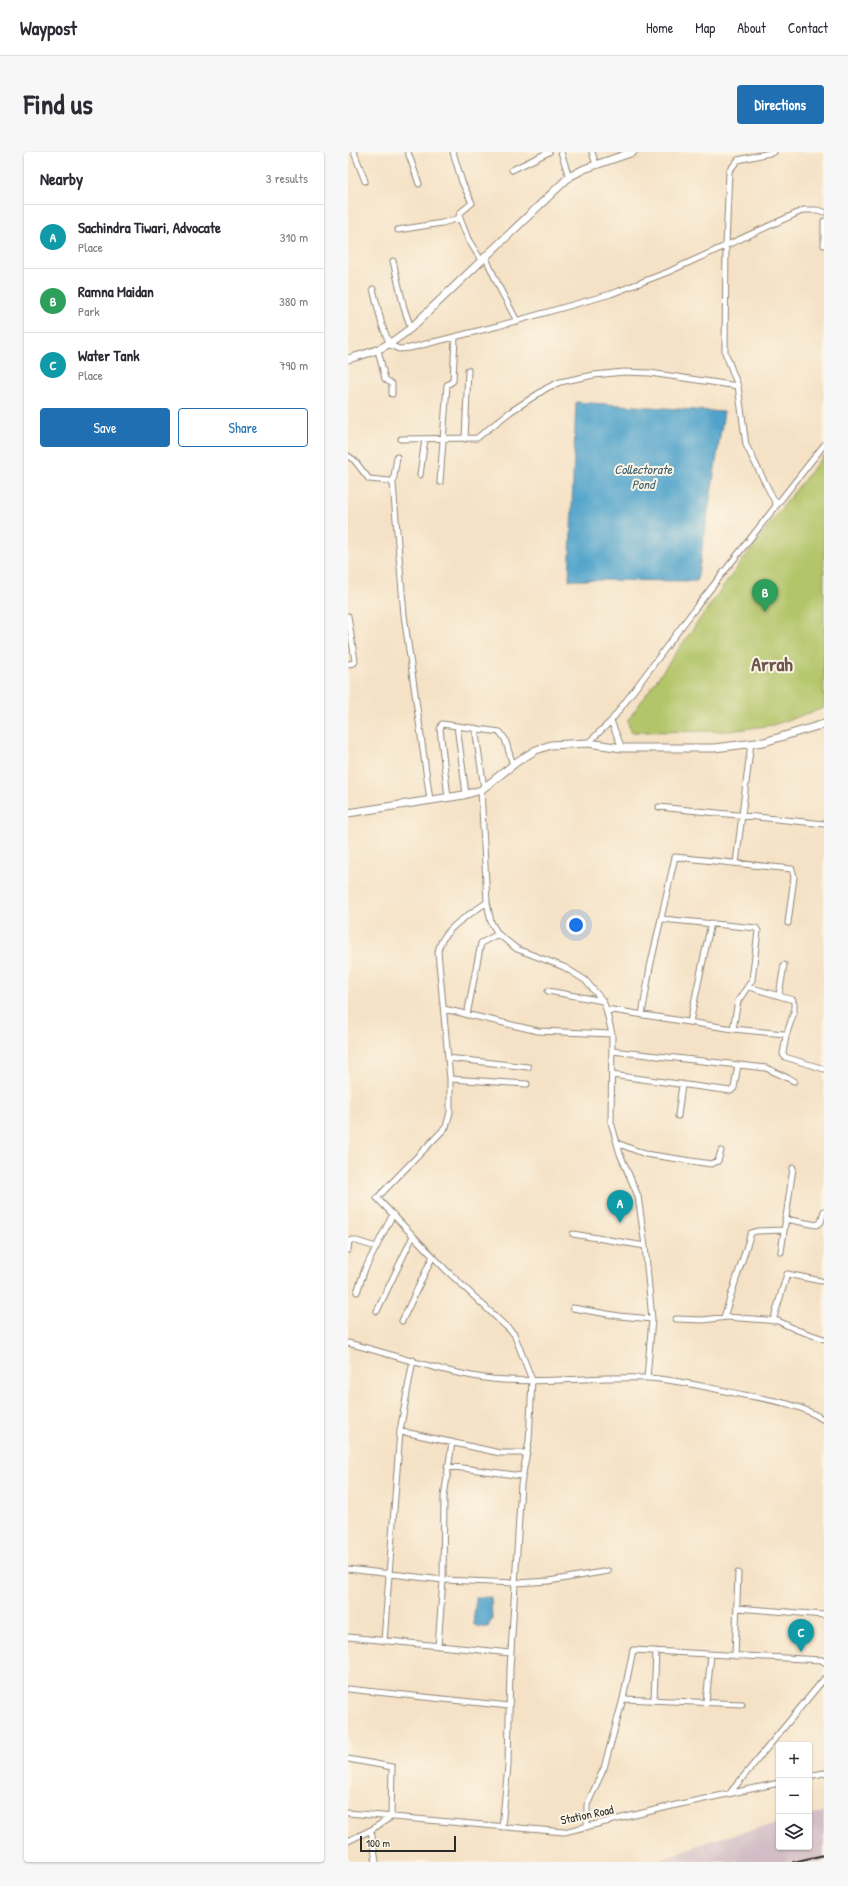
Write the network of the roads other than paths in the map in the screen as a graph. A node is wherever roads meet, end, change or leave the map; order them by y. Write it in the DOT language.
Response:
graph roads {
  1 [pos="354,152"];
  2 [pos="408,152"];
  3 [pos="453,152"];
  4 [pos="549,152"];
  5 [pos="561,152"];
  6 [pos="592,152"];
  7 [pos="633,152"];
  8 [pos="774,152"];
  9 [pos="596,164"];
  10 [pos="512,170"];
  11 [pos="569,177"];
  12 [pos="365,181"];
  13 [pos="418,184"];
  14 [pos="824,212"];
  15 [pos="460,218"];
  16 [pos="824,221"];
  17 [pos="398,230"];
  18 [pos="726,245"];
  19 [pos="824,245"];
  20 [pos="483,258"];
  21 [pos="393,261"];
  22 [pos="373,289"];
  23 [pos="517,321"];
  24 [pos="411,328"];
  25 [pos="454,337"];
  26 [pos="390,345"];
  27 [pos="378,350"];
  28 [pos="348,359"];
  29 [pos="468,370"];
  30 [pos="738,386"];
  31 [pos="392,394"];
  32 [pos="401,439"];
  33 [pos="425,439"];
  34 [pos="443,439"];
  35 [pos="464,439"];
  36 [pos="824,445"];
  37 [pos="348,456"];
  38 [pos="397,458"];
  39 [pos="420,475"];
  40 [pos="440,482"];
  41 [pos="393,483"];
  42 [pos="776,504"];
  43 [pos="348,616"];
  44 [pos="348,664"];
  45 [pos="611,721"];
  46 [pos="824,724"];
  47 [pos="458,726"];
  48 [pos="475,728"];
  49 [pos="588,743"];
  50 [pos="751,744"];
  51 [pos="622,748"];
  52 [pos="513,765"];
  53 [pos="483,789"];
  54 [pos="466,794"];
  55 [pos="448,797"];
  56 [pos="430,800"];
  57 [pos="659,807"];
  58 [pos="348,813"];
  59 [pos="741,815"];
  60 [pos="824,824"];
  61 [pos="736,863"];
  62 [pos="487,902"];
  63 [pos="662,919"];
  64 [pos="711,923"];
  65 [pos="788,923"];
  66 [pos="498,934"];
  67 [pos="784,965"];
  68 [pos="749,987"];
  69 [pos="548,991"];
  70 [pos="778,995"];
  71 [pos="603,1001"];
  72 [pos="444,1009"];
  73 [pos="606,1009"];
  74 [pos="467,1015"];
  75 [pos="642,1015"];
  76 [pos="690,1022"];
  77 [pos="732,1029"];
  78 [pos="612,1034"];
  79 [pos="786,1036"];
  80 [pos="612,1050"];
  81 [pos="448,1058"];
  82 [pos="738,1065"];
  83 [pos="528,1067"];
  84 [pos="824,1069"];
  85 [pos="612,1075"];
  86 [pos="450,1078"];
  87 [pos="794,1081"];
  88 [pos="527,1084"];
  89 [pos="682,1084"];
  90 [pos="678,1116"];
  91 [pos="617,1143"];
  92 [pos="721,1151"];
  93 [pos="793,1168"];
  94 [pos="824,1211"];
  95 [pos="393,1214"];
  96 [pos="785,1219"];
  97 [pos="784,1230"];
  98 [pos="573,1234"];
  99 [pos="413,1236"];
  100 [pos="645,1246"];
  101 [pos="376,1247"];
  102 [pos="348,1250"];
  103 [pos="781,1252"];
  104 [pos="433,1256"];
  105 [pos="821,1281"];
  106 [pos="357,1292"];
  107 [pos="573,1308"];
  108 [pos="377,1311"];
  109 [pos="724,1317"];
  110 [pos="652,1319"];
  111 [pos="676,1319"];
  112 [pos="402,1321"];
  113 [pos="773,1321"];
  114 [pos="824,1339"];
  115 [pos="348,1343"];
  116 [pos="413,1360"];
  117 [pos="647,1378"];
  118 [pos="532,1380"];
  119 [pos="824,1420"];
  120 [pos="400,1431"];
  121 [pos="452,1442"];
  122 [pos="527,1453"];
  123 [pos="447,1466"];
  124 [pos="522,1476"];
  125 [pos="348,1569"];
  126 [pos="608,1571"];
  127 [pos="738,1573"];
  128 [pos="389,1575"];
  129 [pos="443,1580"];
  130 [pos="516,1583"];
  131 [pos="737,1608"];
  132 [pos="824,1616"];
  133 [pos="348,1637"];
  134 [pos="384,1641"];
  135 [pos="438,1646"];
  136 [pos="656,1651"];
  137 [pos="511,1653"];
  138 [pos="711,1654"];
  139 [pos="735,1656"];
  140 [pos="824,1662"];
  141 [pos="824,1679"];
  142 [pos="348,1689"];
  143 [pos="623,1699"];
  144 [pos="654,1700"];
  145 [pos="706,1702"];
  146 [pos="742,1704"];
  147 [pos="509,1706"];
  148 [pos="348,1759"];
  149 [pos="824,1773"];
  150 [pos="812,1775"];
  151 [pos="776,1784"];
  152 [pos="729,1794"];
  153 [pos="348,1813"];
  154 [pos="390,1817"];
  155 [pos="502,1827"];
  156 [pos="587,1827"];
  157 [pos="371,1830"];
  158 [pos="348,1841"];
  159 [pos="376,1862"];
  1 -- 12 [label="street"];
  2 -- 13 [label="street"];
  3 -- 15 [label="street"];
  4 -- 10 [label="street"];
  5 -- 11 [label="street"];
  6 -- 9 [label="street"];
  7 -- 9 [label="street"];
  8 -- 18 [label="street"];
  9 -- 11 [label="street"];
  11 -- 20 [label="street"];
  14 -- 18 [label="street"];
  15 -- 17 [label="street"];
  15 -- 20 [label="street"];
  16 -- 19 [label="street"];
  18 -- 23 [label="street"];
  18 -- 30 [label="street"];
  20 -- 23 [label="street"];
  20 -- 24 [label="street"];
  21 -- 24 [label="street"];
  22 -- 26 [label="street"];
  23 -- 25 [label="street"];
  24 -- 26 [label="street"];
  25 -- 26 [label="street"];
  25 -- 34 [label="street"];
  26 -- 27 [label="street"];
  27 -- 28 [label="street"];
  27 -- 31 [label="street"];
  29 -- 35 [label="street"];
  30 -- 35 [label="street"];
  30 -- 42 [label="street"];
  32 -- 33 [label="street"];
  33 -- 34 [label="street"];
  33 -- 39 [label="street"];
  34 -- 35 [label="street"];
  34 -- 40 [label="street"];
  36 -- 42 [label="street"];
  37 -- 41 [label="street"];
  38 -- 41 [label="street"];
  41 -- 56 [label="street"];
  42 -- 45 [label="street"];
  43 -- 44 [label="street"];
  45 -- 49 [label="street"];
  45 -- 51 [label="street"];
  46 -- 50 [label="street"];
  47 -- 48 [label="street"];
  47 -- 54 [label="street"];
  47 -- 55 [label="street"];
  48 -- 52 [label="street"];
  48 -- 53 [label="street"];
  49 -- 51 [label="street"];
  49 -- 52 [label="street"];
  50 -- 51 [label="street"];
  50 -- 59 [label="street"];
  52 -- 53 [label="street"];
  53 -- 54 [label="street"];
  53 -- 62 [label="street"];
  54 -- 55 [label="street"];
  55 -- 56 [label="street"];
  56 -- 58 [label="street"];
  57 -- 59 [label="street"];
  59 -- 60 [label="street"];
  59 -- 61 [label="street"];
  61 -- 63 [label="street"];
  61 -- 65 [label="street"];
  62 -- 66 [label="street"];
  62 -- 72 [label="street"];
  63 -- 64 [label="street"];
  63 -- 75 [label="street"];
  64 -- 68 [label="street"];
  64 -- 76 [label="street"];
  66 -- 71 [label="street"];
  66 -- 74 [label="street"];
  67 -- 70 [label="street"];
  68 -- 70 [label="street"];
  68 -- 77 [label="street"];
  69 -- 71 [label="street"];
  70 -- 79 [label="street"];
  71 -- 73 [label="street"];
  72 -- 74 [label="street"];
  72 -- 81 [label="street"];
  73 -- 75 [label="street"];
  73 -- 78 [label="street"];
  74 -- 78 [label="street"];
  75 -- 76 [label="street"];
  76 -- 77 [label="street"];
  77 -- 79 [label="street"];
  78 -- 80 [label="street"];
  79 -- 84 [label="street"];
  80 -- 82 [label="street"];
  80 -- 85 [label="street"];
  81 -- 83 [label="street"];
  81 -- 86 [label="street"];
  82 -- 87 [label="street"];
  82 -- 89 [label="street"];
  85 -- 89 [label="street"];
  85 -- 91 [label="street"];
  86 -- 88 [label="street"];
  86 -- 95 [label="street"];
  89 -- 90 [label="street"];
  91 -- 92 [label="street"];
  91 -- 100 [label="street"];
  93 -- 96 [label="street"];
  94 -- 96 [label="street"];
  95 -- 99 [label="street"];
  95 -- 101 [label="street"];
  96 -- 97 [label="street"];
  97 -- 103 [label="street"];
  97 -- 109 [label="street"];
  98 -- 100 [label="street"];
  99 -- 104 [label="street"];
  99 -- 108 [label="street"];
  100 -- 110 [label="street"];
  101 -- 102 [label="street"];
  101 -- 106 [label="street"];
  104 -- 112 [label="street"];
  104 -- 118 [label="street"];
  105 -- 113 [label="street"];
  107 -- 110 [label="street"];
  109 -- 111 [label="street"];
  109 -- 113 [label="street"];
  110 -- 117 [label="street"];
  113 -- 114 [label="street"];
  115 -- 116 [label="street"];
  116 -- 118 [label="street"];
  116 -- 120 [label="street"];
  117 -- 118 [label="street"];
  117 -- 119 [label="street"];
  118 -- 122 [label="street"];
  120 -- 121 [label="street"];
  120 -- 128 [label="street"];
  121 -- 122 [label="street"];
  121 -- 123 [label="street"];
  122 -- 124 [label="street"];
  123 -- 124 [label="street"];
  123 -- 129 [label="street"];
  124 -- 130 [label="street"];
  125 -- 128 [label="street"];
  126 -- 130 [label="street"];
  127 -- 131 [label="street"];
  128 -- 129 [label="street"];
  128 -- 134 [label="street"];
  129 -- 130 [label="street"];
  129 -- 135 [label="street"];
  130 -- 137 [label="street"];
  131 -- 132 [label="street"];
  131 -- 139 [label="street"];
  133 -- 134 [label="street"];
  134 -- 135 [label="street"];
  135 -- 137 [label="street"];
  136 -- 138 [label="street"];
  136 -- 143 [label="street"];
  136 -- 144 [label="street"];
  137 -- 147 [label="street"];
  138 -- 139 [label="street"];
  138 -- 145 [label="street"];
  139 -- 140 [label="street"];
  141 -- 152 [label="street"];
  142 -- 147 [label="street"];
  143 -- 144 [label="street"];
  143 -- 156 [label="street"];
  144 -- 145 [label="street"];
  145 -- 146 [label="street"];
  147 -- 155 [label="street"];
  148 -- 154 [label="street"];
  149 -- 150 [label="street"];
  151 -- 152 [label="street, Station Road"];
  152 -- 156 [label="street, Station Road"];
  153 -- 154 [label="street, Station Road"];
  154 -- 155 [label="street, Station Road"];
  154 -- 157 [label="street"];
  155 -- 156 [label="street, Station Road"];
  157 -- 158 [label="street"];
  157 -- 159 [label="street"];
}
